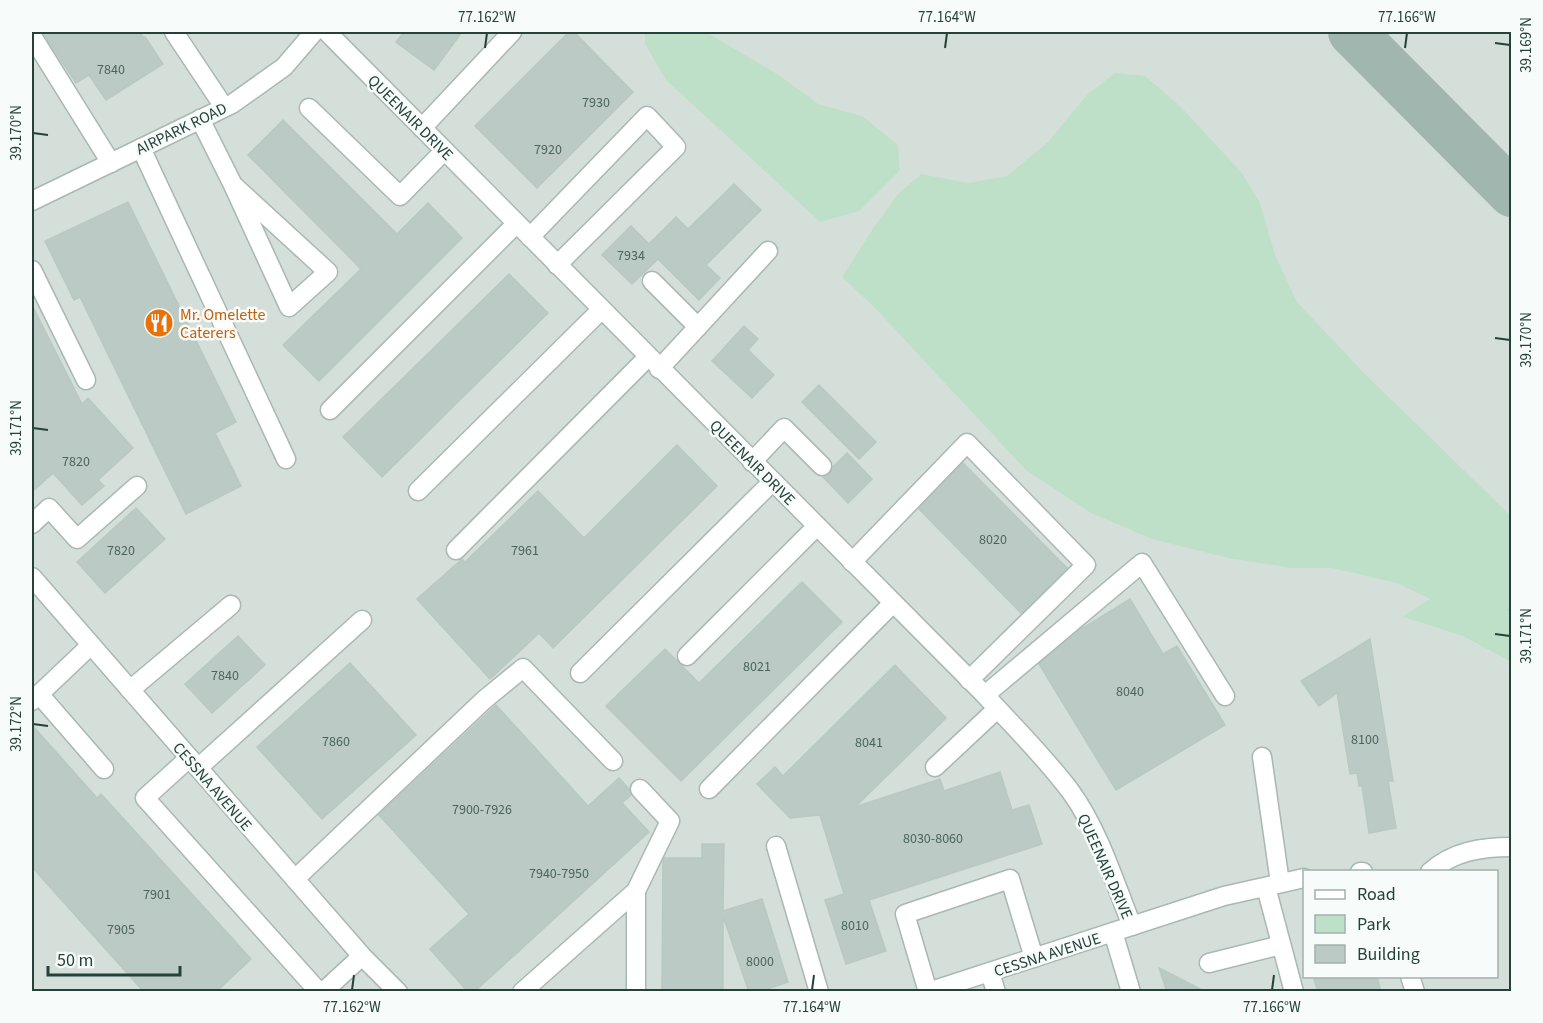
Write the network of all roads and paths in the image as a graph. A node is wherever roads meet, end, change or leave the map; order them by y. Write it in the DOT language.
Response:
graph roads {
  1 [pos="174,32"];
  2 [pos="314,32"];
  3 [pos="327,32"];
  4 [pos="512,32"];
  5 [pos="32,36"];
  6 [pos="224,107"];
  7 [pos="309,108"];
  8 [pos="200,119"];
  9 [pos="422,128"];
  10 [pos="141,148"];
  11 [pos="444,151"];
  12 [pos="111,163"];
  13 [pos="233,185"];
  14 [pos="32,201"];
  15 [pos="516,224"];
  16 [pos="530,237"];
  17 [pos="768,251"];
  18 [pos="557,265"];
  19 [pos="32,270"];
  20 [pos="652,281"];
  21 [pos="601,310"];
  22 [pos="698,327"];
  23 [pos="654,363"];
  24 [pos="86,380"];
  25 [pos="330,410"];
  26 [pos="286,459"];
  27 [pos="752,462"];
  28 [pos="822,466"];
  29 [pos="772,482"];
  30 [pos="137,486"];
  31 [pos="418,491"];
  32 [pos="32,524"];
  33 [pos="817,526"];
  34 [pos="456,550"];
  35 [pos="852,562"];
  36 [pos="32,577"];
  37 [pos="893,603"];
  38 [pos="231,605"];
  39 [pos="362,620"];
  40 [pos="91,645"];
  41 [pos="687,656"];
  42 [pos="580,674"];
  43 [pos="969,680"];
  44 [pos="130,690"];
  45 [pos="1225,696"];
  46 [pos="35,698"];
  47 [pos="991,702"];
  48 [pos="1262,757"];
  49 [pos="613,760"];
  50 [pos="194,763"];
  51 [pos="935,767"];
  52 [pos="104,768"];
  53 [pos="640,789"];
  54 [pos="710,789"];
  55 [pos="776,846"];
  56 [pos="1512,847"];
  57 [pos="1432,870"];
  58 [pos="1303,878"];
  59 [pos="295,879"];
  60 [pos="1273,885"];
  61 [pos="636,891"];
  62 [pos="1132,926"];
  63 [pos="1113,932"];
  64 [pos="1281,945"];
  65 [pos="362,956"];
  66 [pos="1034,958"];
  67 [pos="1209,963"];
  68 [pos="990,972"];
  69 [pos="321,992"];
  70 [pos="398,992"];
  71 [pos="522,992"];
  72 [pos="636,992"];
  73 [pos="819,992"];
  74 [pos="928,992"];
  75 [pos="996,992"];
  76 [pos="1131,992"];
  77 [pos="1294,992"];
  1 -- 6 [label="street"];
  2 -- 6 [label="street, AIRPARK ROAD"];
  3 -- 9 [label="street, QUEENAIR DRIVE"];
  4 -- 9 [label="street"];
  5 -- 12 [label="street"];
  6 -- 8 [label="street, AIRPARK ROAD"];
  7 -- 11 [label="street"];
  8 -- 10 [label="street, AIRPARK ROAD"];
  8 -- 13 [label="street"];
  9 -- 11 [label="street, QUEENAIR DRIVE"];
  10 -- 12 [label="street, AIRPARK ROAD"];
  10 -- 26 [label="street"];
  11 -- 15 [label="street, QUEENAIR DRIVE"];
  12 -- 14 [label="street, AIRPARK ROAD"];
  13 -- 13 [label="street"];
  15 -- 16 [label="street, QUEENAIR DRIVE"];
  15 -- 25 [label="street"];
  16 -- 18 [label="street, QUEENAIR DRIVE"];
  16 -- 18 [label="street"];
  17 -- 22 [label="street"];
  18 -- 21 [label="street, QUEENAIR DRIVE"];
  19 -- 24 [label="street"];
  20 -- 22 [label="street"];
  21 -- 23 [label="street, QUEENAIR DRIVE"];
  21 -- 31 [label="street"];
  22 -- 23 [label="street"];
  23 -- 27 [label="street, QUEENAIR DRIVE"];
  23 -- 34 [label="street"];
  27 -- 28 [label="street"];
  27 -- 29 [label="street, QUEENAIR DRIVE"];
  29 -- 33 [label="street, QUEENAIR DRIVE"];
  29 -- 42 [label="street"];
  30 -- 32 [label="street"];
  33 -- 35 [label="street, QUEENAIR DRIVE"];
  33 -- 41 [label="street"];
  35 -- 37 [label="street, QUEENAIR DRIVE"];
  35 -- 43 [label="street"];
  36 -- 40 [label="street, CESSNA AVENUE"];
  37 -- 43 [label="street, QUEENAIR DRIVE"];
  37 -- 54 [label="street"];
  38 -- 44 [label="street"];
  39 -- 50 [label="street"];
  40 -- 44 [label="street, CESSNA AVENUE"];
  40 -- 46 [label="street"];
  43 -- 47 [label="street, QUEENAIR DRIVE"];
  44 -- 50 [label="street, CESSNA AVENUE"];
  45 -- 47 [label="street"];
  46 -- 52 [label="street"];
  47 -- 51 [label="street"];
  47 -- 62 [label="street, QUEENAIR DRIVE"];
  48 -- 60 [label="street"];
  49 -- 59 [label="street"];
  50 -- 59 [label="street, CESSNA AVENUE"];
  50 -- 69 [label="street"];
  53 -- 61 [label="street"];
  55 -- 73 [label="street"];
  56 -- 57 [label="street"];
  58 -- 60 [label="street, CESSNA AVENUE"];
  59 -- 65 [label="street, CESSNA AVENUE"];
  60 -- 62 [label="street, CESSNA AVENUE"];
  60 -- 64 [label="street"];
  61 -- 71 [label="street"];
  61 -- 72 [label="street"];
  62 -- 63 [label="street, CESSNA AVENUE"];
  63 -- 66 [label="street, CESSNA AVENUE"];
  63 -- 76 [label="street"];
  64 -- 67 [label="street"];
  64 -- 77 [label="street"];
  65 -- 69 [label="street"];
  65 -- 70 [label="street, CESSNA AVENUE"];
  66 -- 68 [label="street, CESSNA AVENUE"];
  66 -- 74 [label="street"];
  68 -- 74 [label="street, CESSNA AVENUE"];
  68 -- 75 [label="street"];
}
